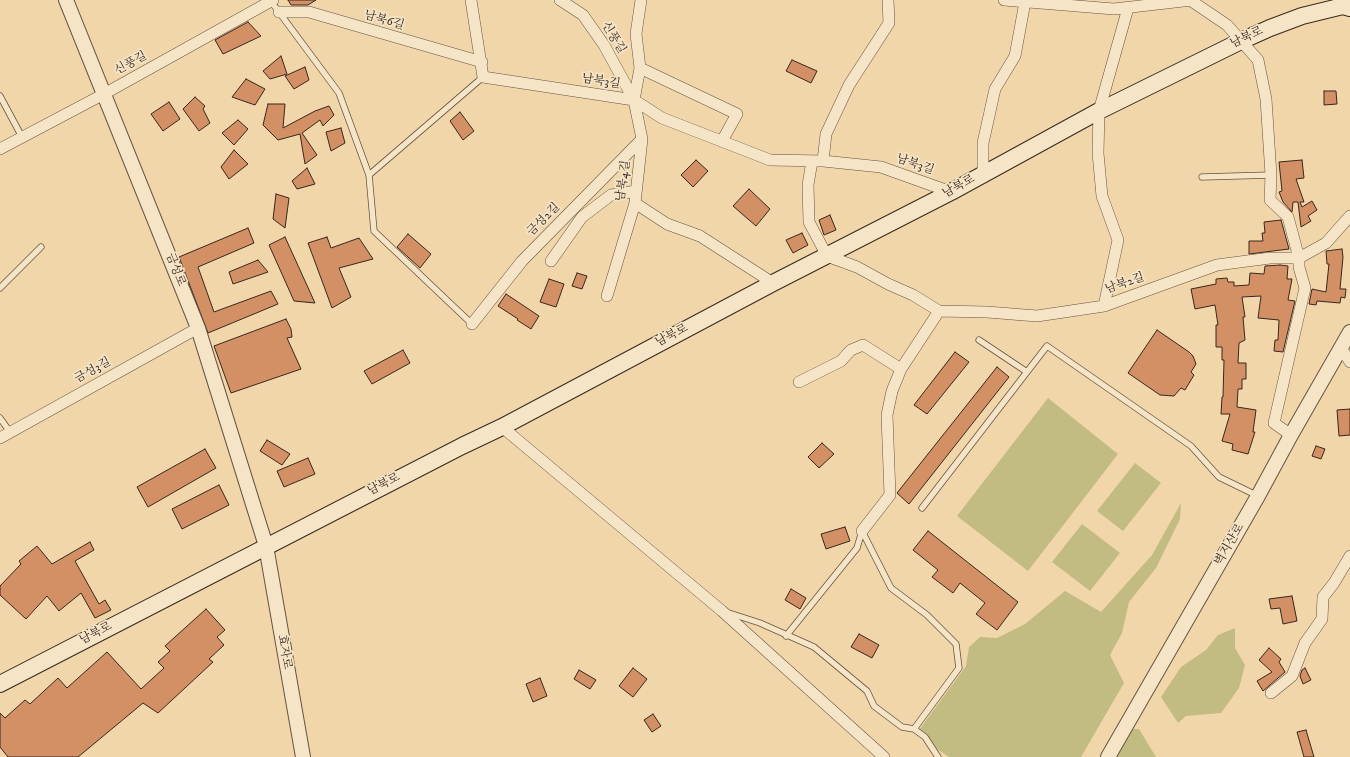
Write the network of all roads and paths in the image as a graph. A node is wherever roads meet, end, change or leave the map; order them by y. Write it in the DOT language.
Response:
graph roads {
  1 [pos="66,0"];
  2 [pos="271,0"];
  3 [pos="471,0"];
  4 [pos="560,0"];
  5 [pos="641,0"];
  6 [pos="888,0"];
  7 [pos="1004,0"];
  8 [pos="1009,0"];
  9 [pos="1106,0"];
  10 [pos="1190,0"];
  11 [pos="1024,2"];
  12 [pos="1098,8"];
  13 [pos="1128,8"];
  14 [pos="1350,8"];
  15 [pos="279,12"];
  16 [pos="1241,41"];
  17 [pos="482,62"];
  18 [pos="640,68"];
  19 [pos="483,77"];
  20 [pos="104,94"];
  21 [pos="0,96"];
  22 [pos="634,100"];
  23 [pos="1099,111"];
  24 [pos="22,137"];
  25 [pos="642,139"];
  26 [pos="722,141"];
  27 [pos="0,149"];
  28 [pos="812,161"];
  29 [pos="823,161"];
  30 [pos="984,173"];
  31 [pos="369,175"];
  32 [pos="1271,175"];
  33 [pos="1202,177"];
  34 [pos="951,192"];
  35 [pos="636,197"];
  36 [pos="1350,216"];
  37 [pos="41,247"];
  38 [pos="827,256"];
  39 [pos="1299,258"];
  40 [pos="551,261"];
  41 [pos="772,283"];
  42 [pos="0,288"];
  43 [pos="607,296"];
  44 [pos="1104,306"];
  45 [pos="939,311"];
  46 [pos="472,324"];
  47 [pos="198,328"];
  48 [pos="1350,332"];
  49 [pos="979,340"];
  50 [pos="1341,348"];
  51 [pos="1350,362"];
  52 [pos="901,369"];
  53 [pos="1027,372"];
  54 [pos="799,382"];
  55 [pos="0,418"];
  56 [pos="502,426"];
  57 [pos="10,432"];
  58 [pos="1290,435"];
  59 [pos="0,438"];
  60 [pos="1258,496"];
  61 [pos="922,508"];
  62 [pos="862,531"];
  63 [pos="266,546"];
  64 [pos="1350,556"];
  65 [pos="722,611"];
  66 [pos="786,636"];
  67 [pos="0,684"];
  68 [pos="1271,693"];
  69 [pos="914,730"];
  70 [pos="303,757"];
  71 [pos="884,757"];
  72 [pos="938,757"];
  73 [pos="1108,757"];
  1 -- 20 [label="street, 금성로"];
  2 -- 15 [label="lane"];
  2 -- 20 [label="street, 신풍길"];
  3 -- 17 [label="street"];
  4 -- 22 [label="street, 신풍길"];
  5 -- 18 [label="street, 남북4길"];
  6 -- 29 [label="street"];
  7 -- 8 [label="street"];
  8 -- 11 [label="street"];
  9 -- 12 [label="street"];
  10 -- 13 [label="street"];
  10 -- 16 [label="street"];
  11 -- 12 [label="street"];
  11 -- 30 [label="street"];
  12 -- 13 [label="street"];
  13 -- 23 [label="street, 남북2길"];
  14 -- 16 [label="main road, 남북로"];
  15 -- 17 [label="street, 남북6길"];
  15 -- 31 [label="lane"];
  16 -- 23 [label="main road, 남북로"];
  16 -- 32 [label="street"];
  17 -- 19 [label="street"];
  18 -- 22 [label="street, 남북4길"];
  18 -- 26 [label="street"];
  19 -- 22 [label="street, 남북3길"];
  19 -- 31 [label="lane"];
  20 -- 24 [label="street, 신풍길"];
  20 -- 47 [label="street, 금성로"];
  21 -- 24 [label="lane"];
  22 -- 25 [label="street, 남북4길"];
  22 -- 26 [label="street, 남북3길"];
  23 -- 30 [label="main road, 남북로"];
  23 -- 44 [label="street, 남북2길"];
  24 -- 27 [label="street, 신풍길"];
  25 -- 35 [label="street, 남북4길"];
  25 -- 46 [label="street, 금성2길"];
  26 -- 28 [label="street, 남북3길"];
  28 -- 29 [label="street, 남북3길"];
  28 -- 38 [label="street"];
  29 -- 34 [label="street, 남북3길"];
  30 -- 34 [label="main road, 남북로"];
  31 -- 46 [label="lane"];
  32 -- 33 [label="lane"];
  32 -- 39 [label="street"];
  34 -- 38 [label="main road, 남북로"];
  35 -- 40 [label="street"];
  35 -- 41 [label="street"];
  35 -- 43 [label="street, 남북4길"];
  36 -- 39 [label="street"];
  37 -- 42 [label="lane"];
  38 -- 41 [label="main road, 남북로"];
  38 -- 45 [label="street"];
  39 -- 44 [label="street, 남북2길"];
  39 -- 58 [label="street"];
  41 -- 56 [label="main road, 남북로"];
  44 -- 45 [label="street"];
  45 -- 52 [label="street"];
  47 -- 57 [label="street, 금성3길"];
  47 -- 63 [label="street, 금성로"];
  48 -- 50 [label="street, 벽지산로"];
  49 -- 53 [label="lane"];
  50 -- 51 [label="street"];
  50 -- 58 [label="street, 벽지산로"];
  52 -- 54 [label="street"];
  52 -- 62 [label="street"];
  53 -- 60 [label="lane"];
  53 -- 61 [label="lane"];
  55 -- 57 [label="lane"];
  56 -- 63 [label="main road, 남북로"];
  56 -- 65 [label="street"];
  57 -- 59 [label="street, 금성3길"];
  58 -- 60 [label="street, 벽지산로"];
  60 -- 73 [label="street, 벽지산로"];
  62 -- 66 [label="lane"];
  62 -- 69 [label="lane"];
  63 -- 67 [label="main road, 남북로"];
  63 -- 70 [label="street, 효자로"];
  64 -- 68 [label="street"];
  65 -- 66 [label="lane"];
  65 -- 71 [label="street"];
  66 -- 69 [label="lane"];
  69 -- 72 [label="lane"];
}
